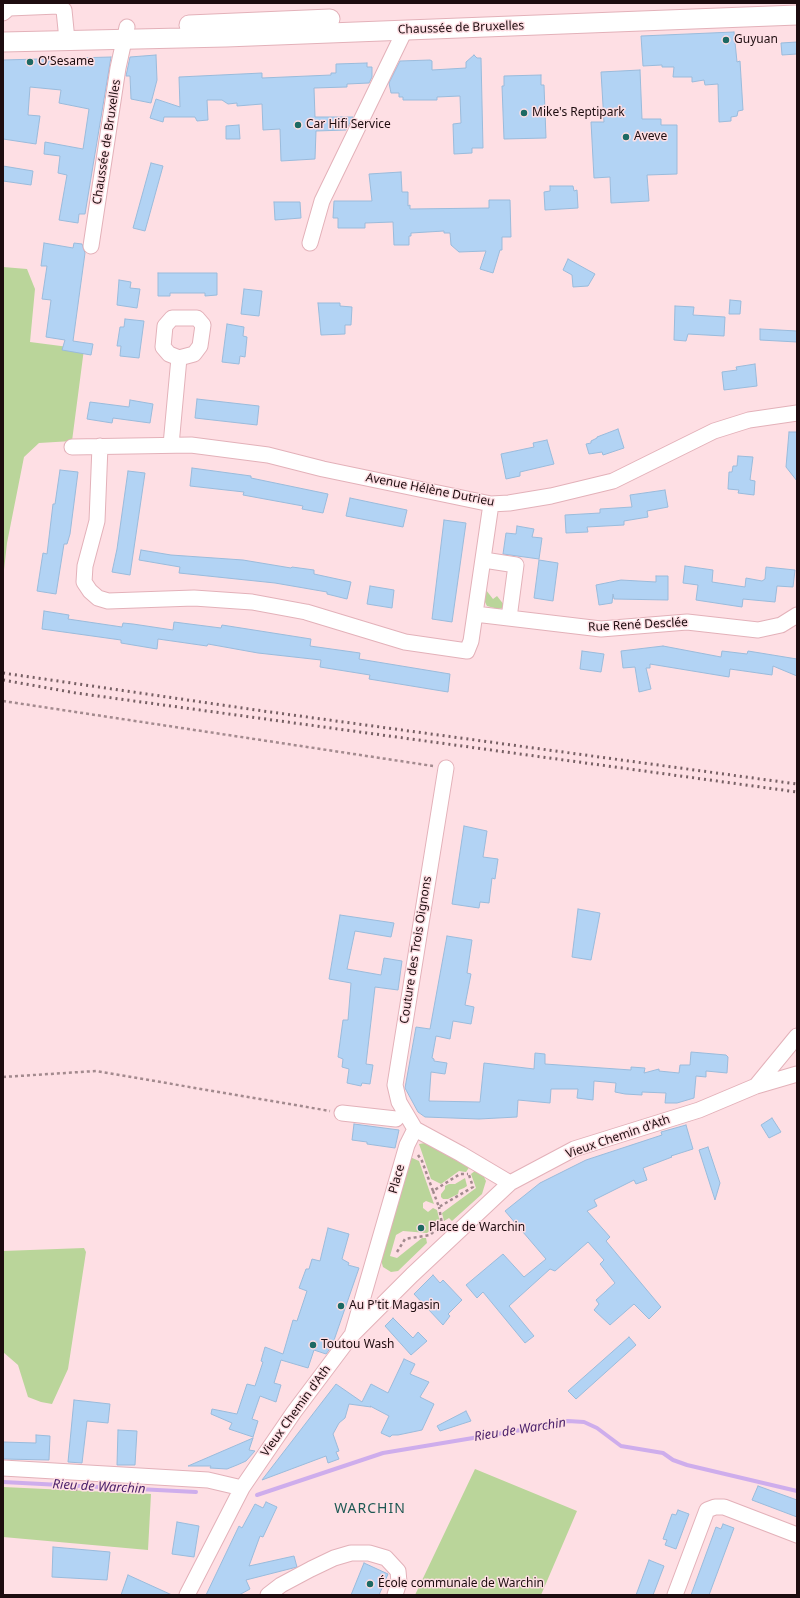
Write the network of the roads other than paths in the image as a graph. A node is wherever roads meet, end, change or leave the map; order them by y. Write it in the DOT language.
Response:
graph roads {
  1 [pos="766,3"];
  2 [pos="3,13"];
  3 [pos="797,15"];
  4 [pos="3,30"];
  5 [pos="405,30"];
  6 [pos="126,33"];
  7 [pos="67,34"];
  8 [pos="3,42"];
  9 [pos="310,243"];
  10 [pos="91,246"];
  11 [pos="179,358"];
  12 [pos="797,413"];
  13 [pos="171,445"];
  14 [pos="72,446"];
  15 [pos="100,446"];
  16 [pos="492,504"];
  17 [pos="484,560"];
  18 [pos="475,614"];
  19 [pos="797,615"];
  20 [pos="509,618"];
  21 [pos="446,768"];
  22 [pos="797,1036"];
  23 [pos="797,1074"];
  24 [pos="756,1086"];
  25 [pos="342,1113"];
  26 [pos="396,1119"];
  27 [pos="415,1129"];
  28 [pos="510,1183"];
  29 [pos="351,1336"];
  30 [pos="3,1468"];
  31 [pos="242,1488"];
  32 [pos="797,1535"];
  33 [pos="187,1595"];
  34 [pos="268,1595"];
  35 [pos="395,1595"];
  36 [pos="675,1595"];
  1 -- 6 [label="main road, Chaussée de Bruxelles"];
  2 -- 7 [label="street"];
  3 -- 5 [label="main road, Chaussée de Bruxelles"];
  4 -- 7 [label="main road, Chaussée de Bruxelles"];
  5 -- 6 [label="main road, Chaussée de Bruxelles"];
  5 -- 9 [label="street"];
  6 -- 7 [label="main road, Chaussée de Bruxelles"];
  6 -- 10 [label="street, Chaussée de Bruxelles"];
  7 -- 8 [label="main road, Chaussée de Bruxelles"];
  11 -- 13 [label="street"];
  12 -- 16 [label="street, Avenue Hélène Dutrieu"];
  13 -- 15 [label="street, Avenue Hélène Dutrieu"];
  13 -- 16 [label="street, Avenue Hélène Dutrieu"];
  14 -- 15 [label="street, Avenue Hélène Dutrieu"];
  15 -- 18 [label="street"];
  16 -- 17 [label="street"];
  17 -- 18 [label="street"];
  17 -- 20 [label="street"];
  18 -- 20 [label="street, Rue René Desclée"];
  19 -- 20 [label="street, Rue René Desclée"];
  21 -- 27 [label="street, Couture des Trois Oignons"];
  22 -- 24 [label="street"];
  23 -- 24 [label="street, Vieux Chemin d'Ath"];
  24 -- 28 [label="street, Vieux Chemin d'Ath"];
  25 -- 26 [label="street"];
  27 -- 28 [label="street"];
  27 -- 29 [label="street, Place"];
  28 -- 29 [label="street, Vieux Chemin d'Ath"];
  29 -- 31 [label="street, Vieux Chemin d'Ath"];
  30 -- 31 [label="street"];
  31 -- 33 [label="street, Vieux Chemin d'Ath"];
  32 -- 36 [label="street"];
  34 -- 35 [label="street"];
}
